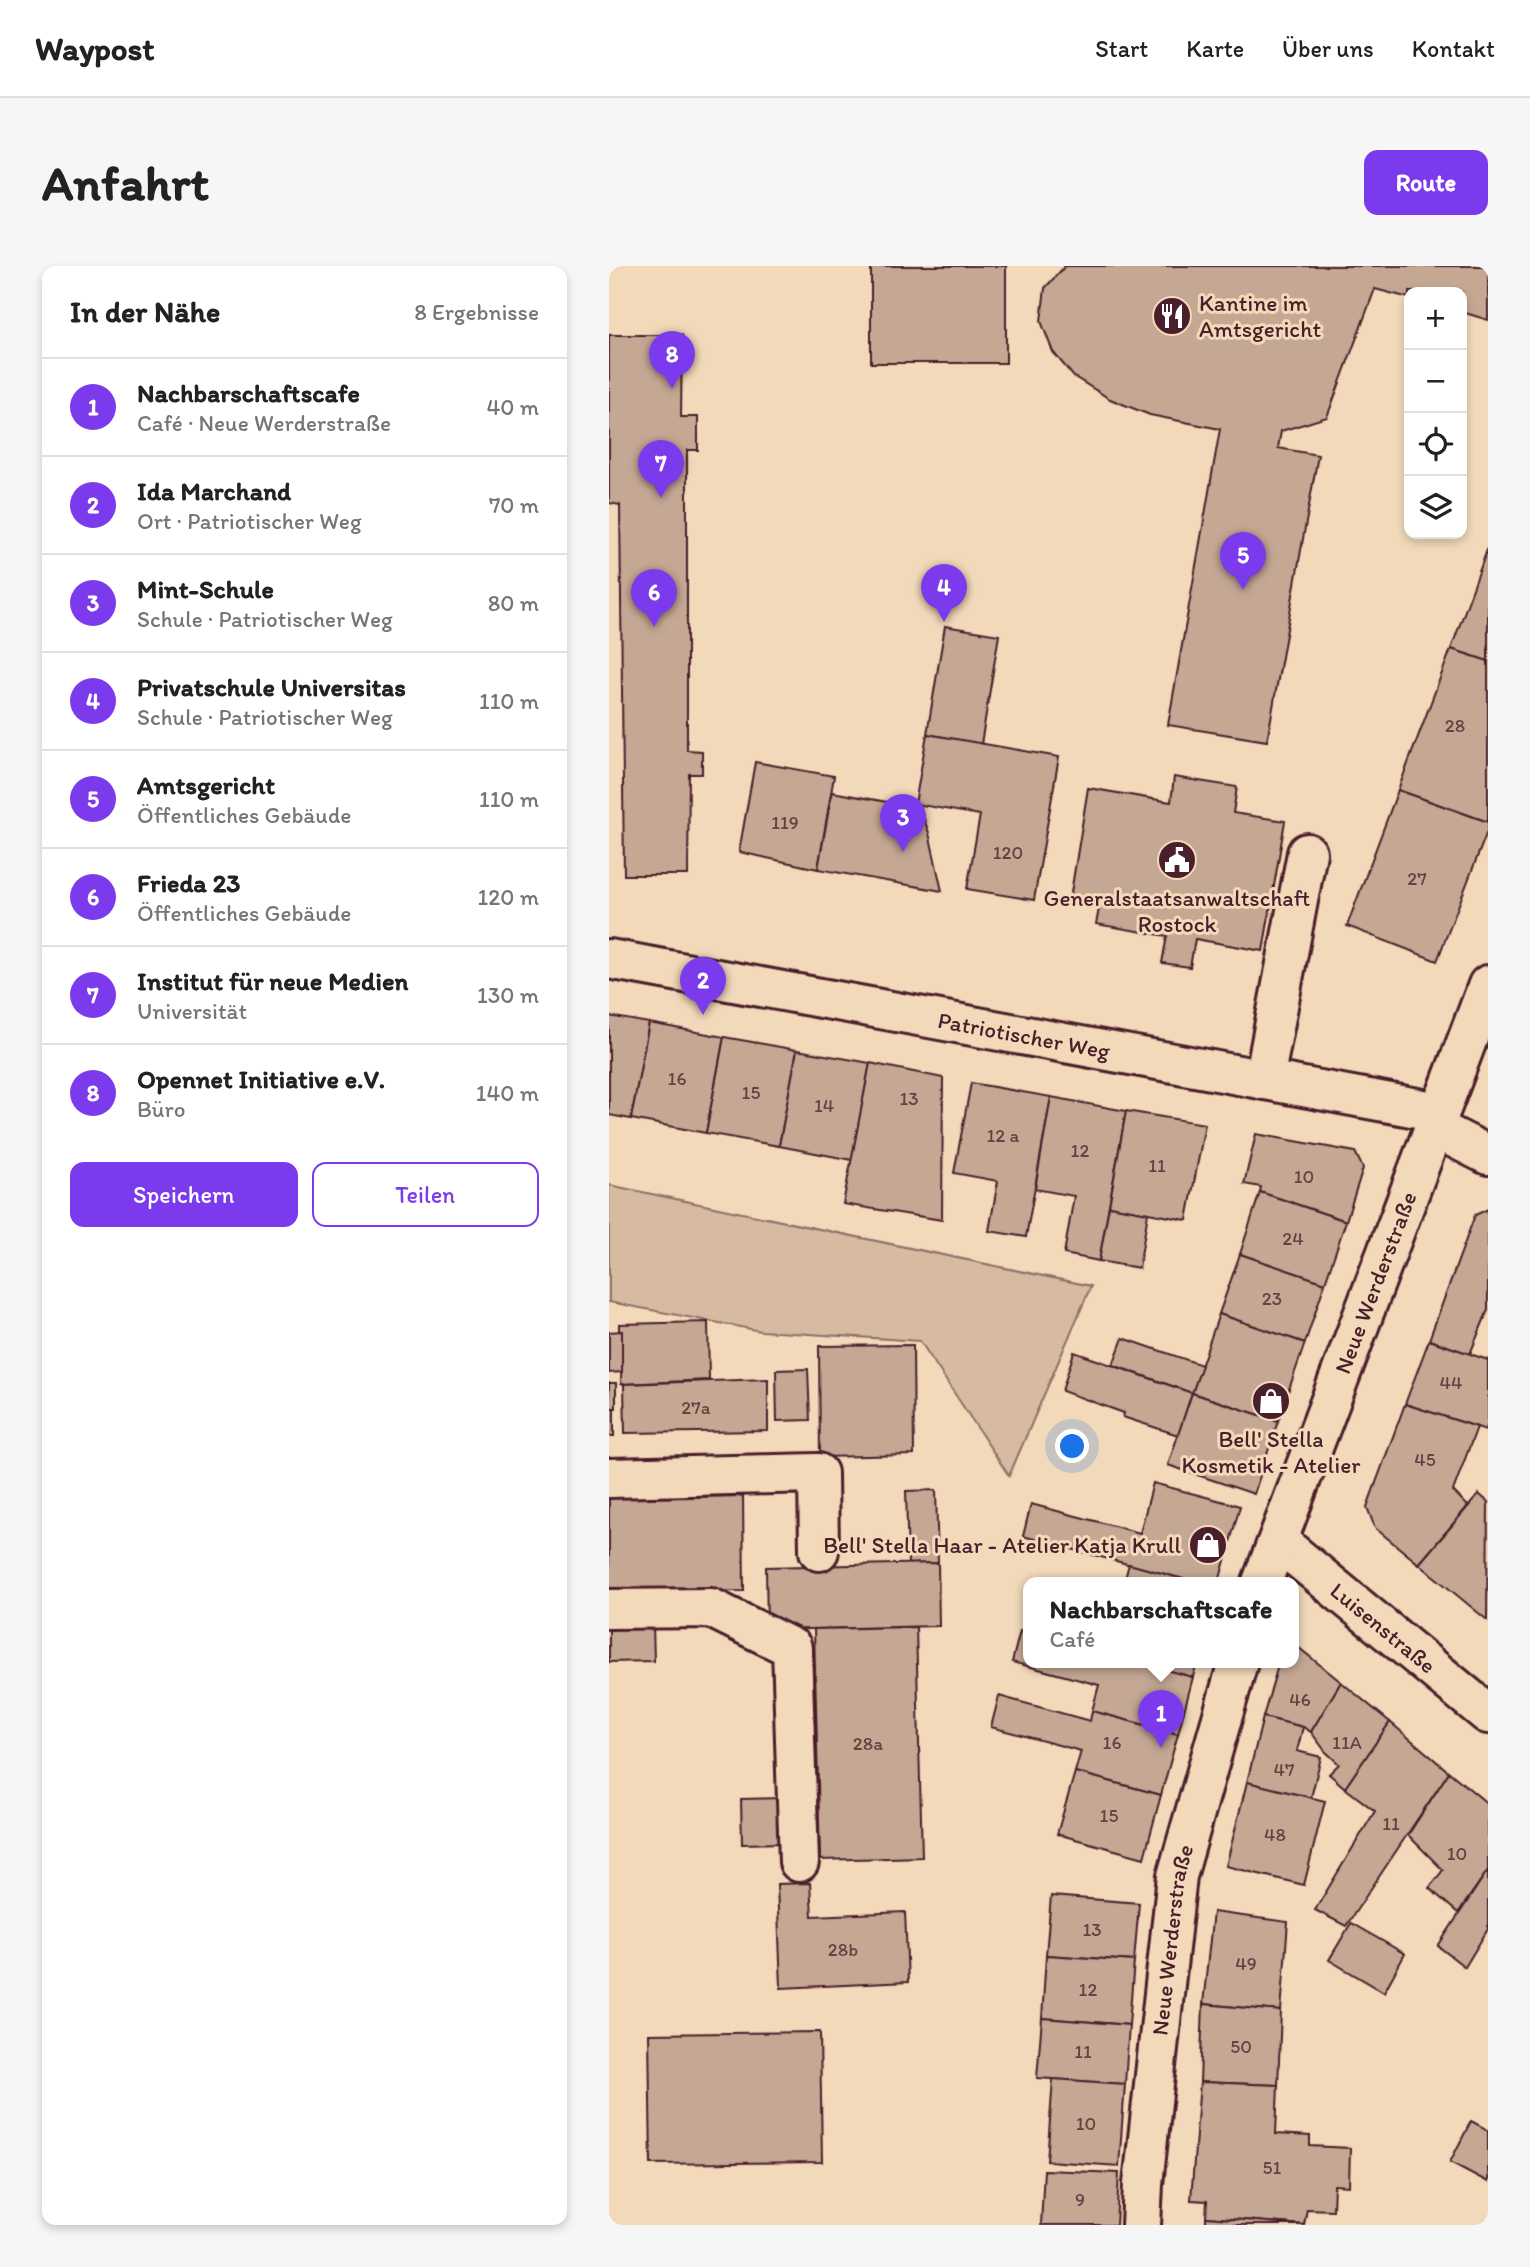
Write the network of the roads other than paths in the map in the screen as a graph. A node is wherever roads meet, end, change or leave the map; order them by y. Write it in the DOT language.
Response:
graph roads {
  1 [pos="1307,853"];
  2 [pos="609,959"];
  3 [pos="1488,985"];
  4 [pos="1264,1080"];
  5 [pos="1436,1120"];
  6 [pos="1488,1155"];
  7 [pos="609,1478"];
  8 [pos="1279,1542"];
  9 [pos="819,1551"];
  10 [pos="1264,1577"];
  11 [pos="609,1609"];
  12 [pos="1236,1668"];
  13 [pos="1488,1714"];
  14 [pos="799,1862"];
  15 [pos="1141,2225"];
  1 -- 4 [label="street"];
  2 -- 4 [label="street, Patriotischer Weg"];
  3 -- 5 [label="street, Neue Werderstraße"];
  4 -- 5 [label="street, Patriotischer Weg"];
  5 -- 6 [label="street, Patriotischer Weg"];
  5 -- 8 [label="street, Neue Werderstraße"];
  7 -- 9 [label="street"];
  8 -- 10 [label="street, Neue Werderstraße"];
  8 -- 13 [label="street, Luisenstraße"];
  11 -- 14 [label="street"];
  12 -- 15 [label="street, Neue Werderstraße"];
}
